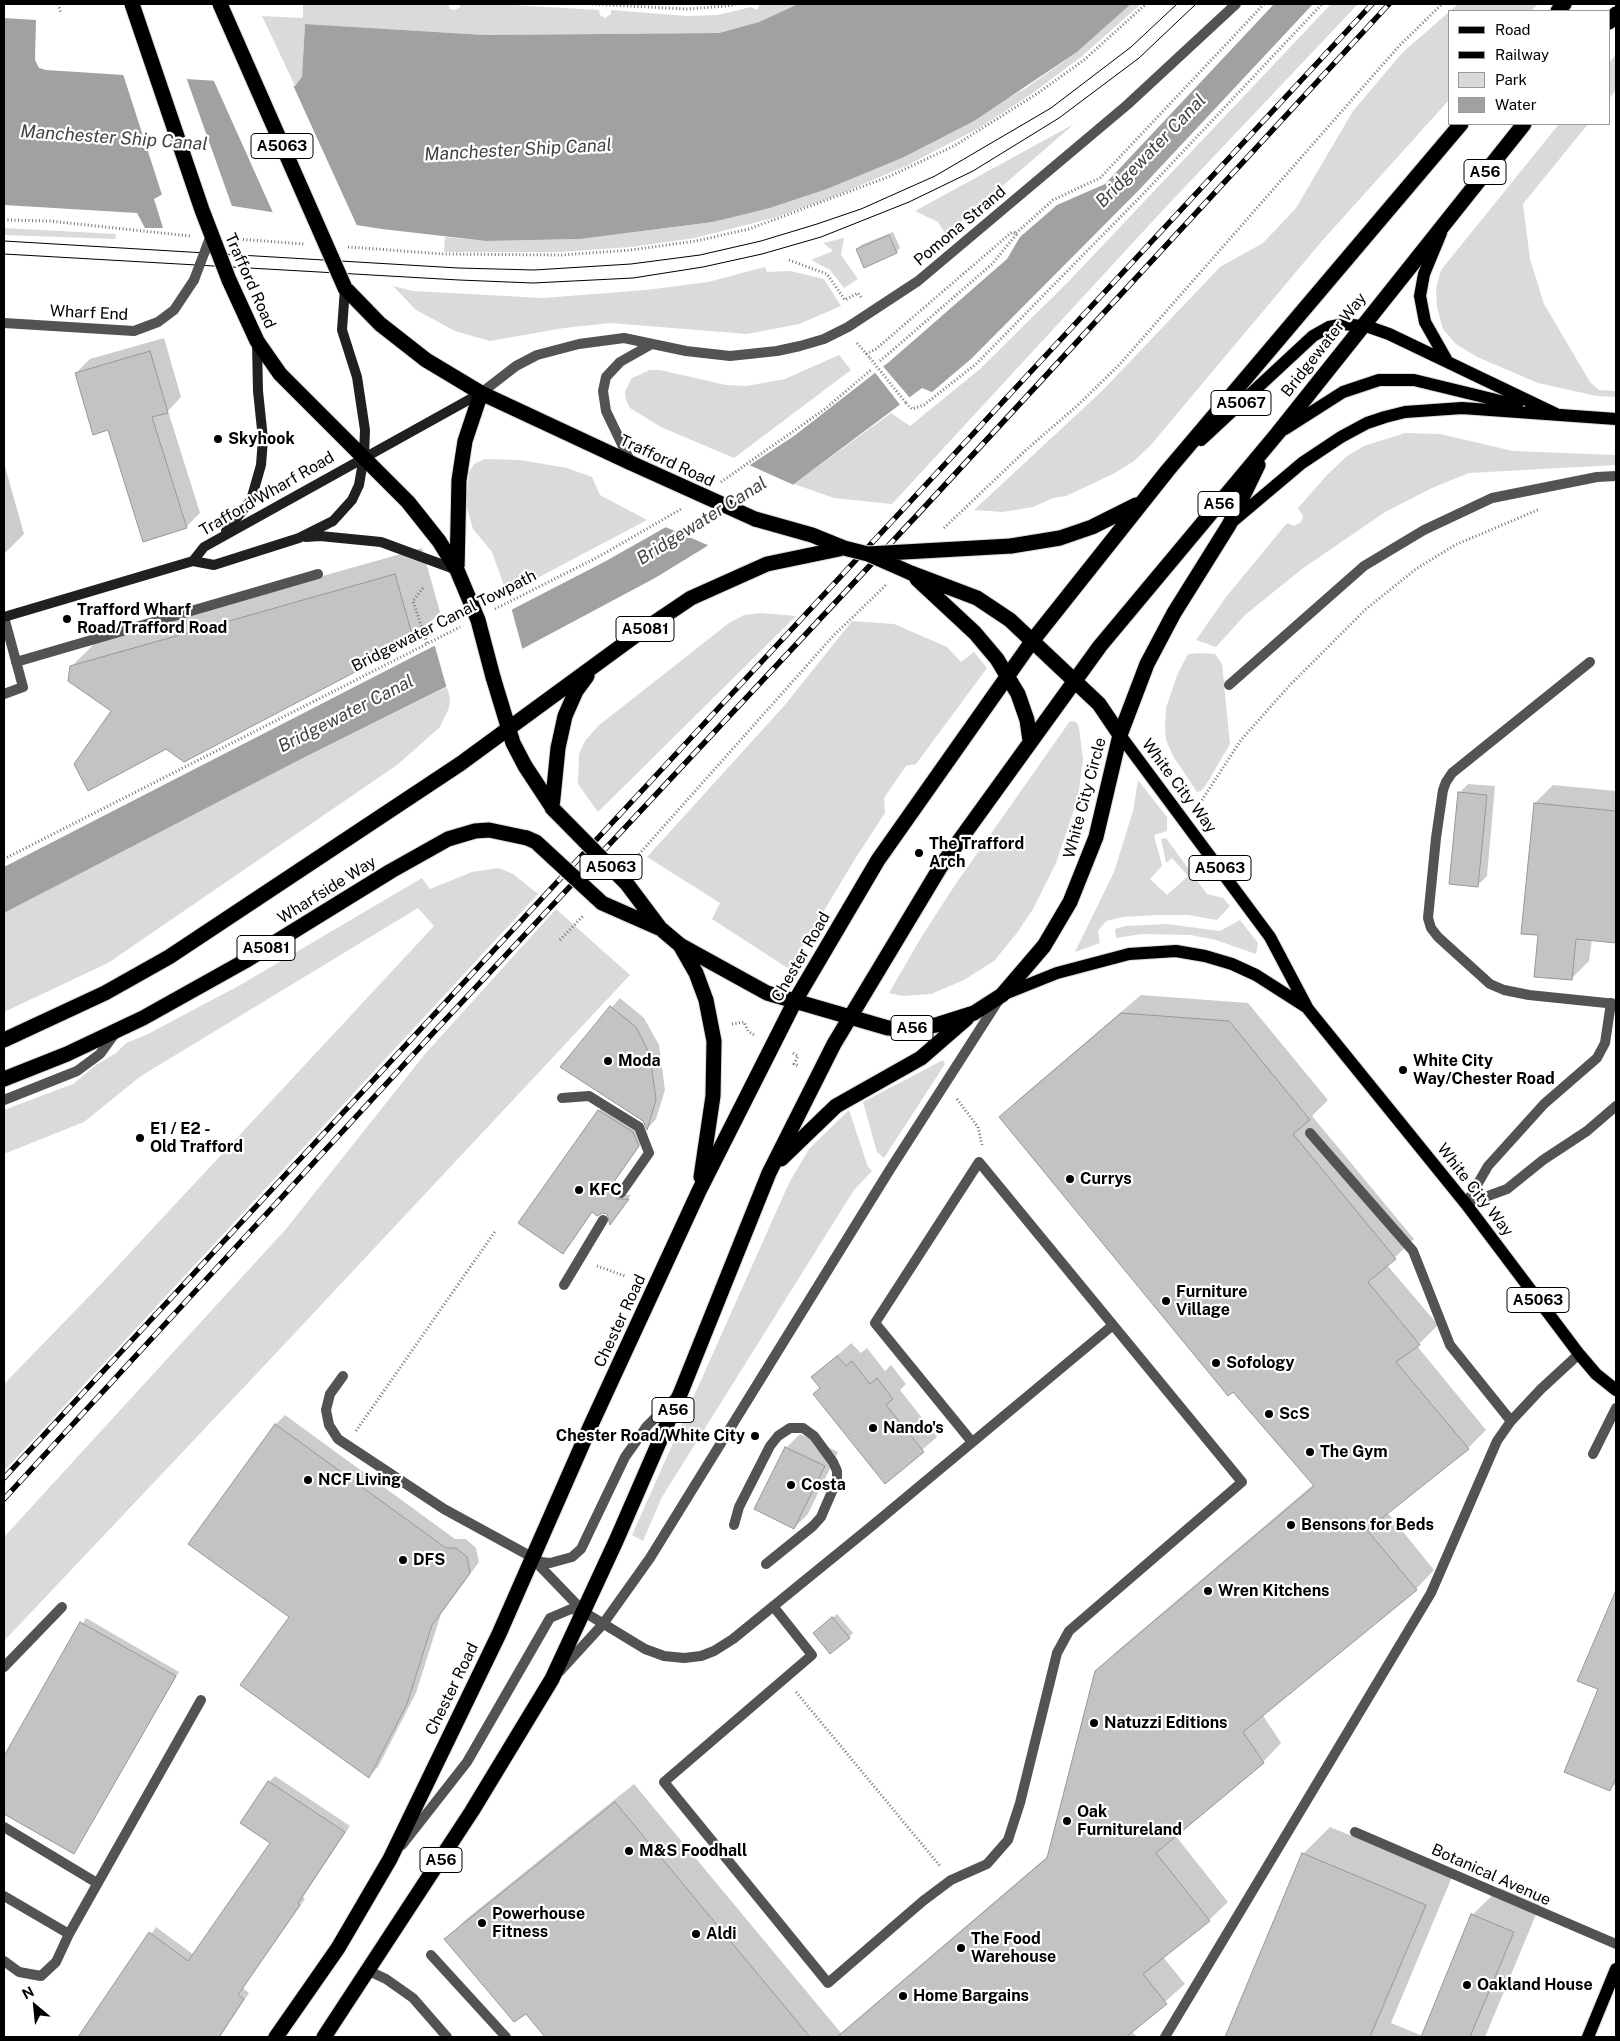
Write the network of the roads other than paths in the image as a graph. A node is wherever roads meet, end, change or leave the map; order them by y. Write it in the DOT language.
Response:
graph roads {
  1 [pos="132,4"];
  2 [pos="220,4"];
  3 [pos="1236,4"];
  4 [pos="1460,125"];
  5 [pos="1523,125"];
  6 [pos="1445,221"];
  7 [pos="211,235"];
  8 [pos="345,288"];
  9 [pos="4,323"];
  10 [pos="1361,326"];
  11 [pos="257,342"];
  12 [pos="650,345"];
  13 [pos="1446,359"];
  14 [pos="481,393"];
  15 [pos="1556,414"];
  16 [pos="1616,419"];
  17 [pos="1273,439"];
  18 [pos="364,456"];
  19 [pos="631,463"];
  20 [pos="1168,470"];
  21 [pos="1616,476"];
  22 [pos="1142,502"];
  23 [pos="1229,525"];
  24 [pos="299,538"];
  25 [pos="216,540"];
  26 [pos="844,548"];
  27 [pos="868,554"];
  28 [pos="193,561"];
  29 [pos="457,570"];
  30 [pos="911,573"];
  31 [pos="318,574"];
  32 [pos="4,617"];
  33 [pos="1033,640"];
  34 [pos="16,662"];
  35 [pos="1590,662"];
  36 [pos="593,666"];
  37 [pos="1007,674"];
  38 [pos="1075,679"];
  39 [pos="1229,685"];
  40 [pos="4,694"];
  41 [pos="508,729"];
  42 [pos="1120,734"];
  43 [pos="1030,741"];
  44 [pos="553,809"];
  45 [pos="661,929"];
  46 [pos="680,945"];
  47 [pos="1002,995"];
  48 [pos="795,1001"];
  49 [pos="1614,1004"];
  50 [pos="1308,1009"];
  51 [pos="974,1013"];
  52 [pos="850,1016"];
  53 [pos="117,1032"];
  54 [pos="4,1040"];
  55 [pos="4,1079"];
  56 [pos="562,1098"];
  57 [pos="4,1100"];
  58 [pos="1616,1106"];
  59 [pos="1310,1133"];
  60 [pos="769,1173"];
  61 [pos="699,1191"];
  62 [pos="621,1193"];
  63 [pos="1466,1204"];
  64 [pos="602,1220"];
  65 [pos="564,1285"];
  66 [pos="1113,1325"];
  67 [pos="1579,1354"];
  68 [pos="343,1376"];
  69 [pos="1616,1390"];
  70 [pos="681,1392"];
  71 [pos="1616,1408"];
  72 [pos="1511,1421"];
  73 [pos="972,1442"];
  74 [pos="1593,1454"];
  75 [pos="734,1524"];
  76 [pos="532,1558"];
  77 [pos="766,1564"];
  78 [pos="772,1606"];
  79 [pos="62,1607"];
  80 [pos="584,1612"];
  81 [pos="603,1624"];
  82 [pos="4,1667"];
  83 [pos="552,1679"];
  84 [pos="201,1700"];
  85 [pos="4,1827"];
  86 [pos="1355,1832"];
  87 [pos="390,1859"];
  88 [pos="97,1883"];
  89 [pos="4,1896"];
  90 [pos="69,1934"];
  91 [pos="1616,1944"];
  92 [pos="431,1956"];
  93 [pos="4,1962"];
  94 [pos="1616,1968"];
  95 [pos="369,1971"];
  96 [pos="276,2037"];
  97 [pos="324,2037"];
  98 [pos="447,2037"];
  99 [pos="506,2037"];
  100 [pos="1165,2037"];
  101 [pos="1588,2037"];
  1 -- 7 [label="highway, Trafford Road / A5063, bridge"];
  2 -- 8 [label="highway, Trafford Road / A5063, bridge"];
  3 -- 12 [label="street, Pomona Strand"];
  4 -- 20 [label="highway, A56"];
  5 -- 6 [label="highway, Bridgewater Way / A56"];
  6 -- 10 [label="highway, Bridgewater Way / A56"];
  6 -- 13 [label="main road"];
  7 -- 9 [label="street, Wharf End, bridge"];
  7 -- 11 [label="highway, Trafford Road / A5063, bridge"];
  8 -- 14 [label="highway, Trafford Road"];
  8 -- 18 [label="street"];
  10 -- 13 [label="main road, A5067"];
  10 -- 17 [label="highway, Bridgewater Way / A56"];
  10 -- 20 [label="main road, A5067"];
  11 -- 18 [label="highway, Trafford Road / A5063"];
  11 -- 25 [label="street"];
  12 -- 14 [label="street, Pomona Strand"];
  12 -- 19 [label="street"];
  13 -- 15 [label="main road, A5067"];
  14 -- 18 [label="street, Trafford Wharf Road"];
  14 -- 19 [label="highway, Trafford Road"];
  14 -- 29 [label="highway, Trafford Road / A5063"];
  15 -- 16 [label="main road, A5067"];
  15 -- 17 [label="main road, A5067"];
  15 -- 23 [label="main road"];
  17 -- 23 [label="highway"];
  17 -- 38 [label="highway, Bridgewater Way / A56"];
  18 -- 24 [label="street"];
  18 -- 25 [label="street, Trafford Wharf Road"];
  18 -- 29 [label="highway, Trafford Road / A5063"];
  19 -- 26 [label="highway, Trafford Road, bridge"];
  20 -- 22 [label="highway, A56"];
  21 -- 39 [label="street"];
  22 -- 27 [label="highway, bridge"];
  22 -- 33 [label="highway, A56"];
  23 -- 42 [label="highway"];
  24 -- 28 [label="street"];
  24 -- 29 [label="street"];
  25 -- 28 [label="street, Trafford Wharf Road"];
  26 -- 27 [label="highway, White City Circle, bridge"];
  26 -- 36 [label="highway, White City Circle / A5081"];
  27 -- 30 [label="highway, White City Circle, bridge"];
  28 -- 32 [label="street, Trafford Wharf Road"];
  29 -- 41 [label="highway, Trafford Road / A5063, bridge"];
  30 -- 33 [label="highway, White City Circle"];
  30 -- 37 [label="highway"];
  31 -- 34 [label="street"];
  32 -- 34 [label="street"];
  33 -- 37 [label="highway, Chester Road / A56"];
  33 -- 38 [label="highway, White City Circle"];
  34 -- 40 [label="street"];
  35 -- 49 [label="street"];
  36 -- 41 [label="highway, White City Circle / A5081"];
  36 -- 44 [label="highway, White City Circle / A5081"];
  37 -- 43 [label="highway"];
  37 -- 48 [label="highway, Chester Road / A56"];
  38 -- 42 [label="highway, White City Circle"];
  38 -- 43 [label="highway, A56"];
  41 -- 44 [label="highway, Trafford Road / A5063"];
  41 -- 54 [label="highway, Wharfside Way / A5081"];
  42 -- 47 [label="highway, White City Circle / A56"];
  42 -- 50 [label="main road, White City Way / A5063"];
  43 -- 52 [label="highway, A56"];
  44 -- 45 [label="highway, White City Circle / A5063, bridge"];
  45 -- 46 [label="highway, White City Circle / A56"];
  45 -- 53 [label="highway, Wharfside Way / A5081, bridge"];
  46 -- 48 [label="highway, White City Circle / A56"];
  46 -- 61 [label="highway, A56"];
  47 -- 50 [label="main road, White City Way / A5063"];
  47 -- 51 [label="highway, White City Circle / A56"];
  47 -- 81 [label="street"];
  48 -- 52 [label="highway, White City Circle / A56"];
  48 -- 61 [label="highway, Chester Road / A56"];
  49 -- 63 [label="street"];
  50 -- 63 [label="main road, White City Way / A5063"];
  51 -- 52 [label="highway, White City Circle / A56"];
  51 -- 60 [label="highway, A56"];
  52 -- 60 [label="highway, A56"];
  53 -- 55 [label="highway, Wharfside Way / A5081"];
  53 -- 57 [label="street"];
  56 -- 62 [label="street"];
  58 -- 63 [label="street"];
  59 -- 72 [label="street"];
  60 -- 70 [label="highway, A56"];
  61 -- 76 [label="highway, Chester Road / A56"];
  63 -- 67 [label="main road, White City Way / A5063"];
  64 -- 65 [label="street"];
  66 -- 73 [label="street"];
  66 -- 73 [label="street"];
  66 -- 78 [label="street"];
  67 -- 69 [label="main road, White City Way / A5063"];
  67 -- 72 [label="street"];
  68 -- 76 [label="street"];
  70 -- 76 [label="street"];
  70 -- 80 [label="highway, A56"];
  71 -- 74 [label="street"];
  72 -- 100 [label="street"];
  73 -- 78 [label="street"];
  75 -- 77 [label="street"];
  76 -- 80 [label="street"];
  76 -- 87 [label="highway, Chester Road / A56"];
  78 -- 81 [label="street"];
  79 -- 82 [label="street"];
  80 -- 81 [label="street"];
  80 -- 83 [label="highway, A56"];
  80 -- 87 [label="street"];
  81 -- 83 [label="street"];
  83 -- 95 [label="highway, A56"];
  84 -- 88 [label="street"];
  85 -- 88 [label="street"];
  86 -- 91 [label="street, Botanical Avenue"];
  87 -- 96 [label="highway, Chester Road / A56"];
  88 -- 90 [label="street"];
  89 -- 90 [label="street"];
  90 -- 93 [label="street"];
  92 -- 99 [label="street"];
  94 -- 101 [label="main road"];
  95 -- 97 [label="highway, A56"];
  95 -- 98 [label="street"];
}
